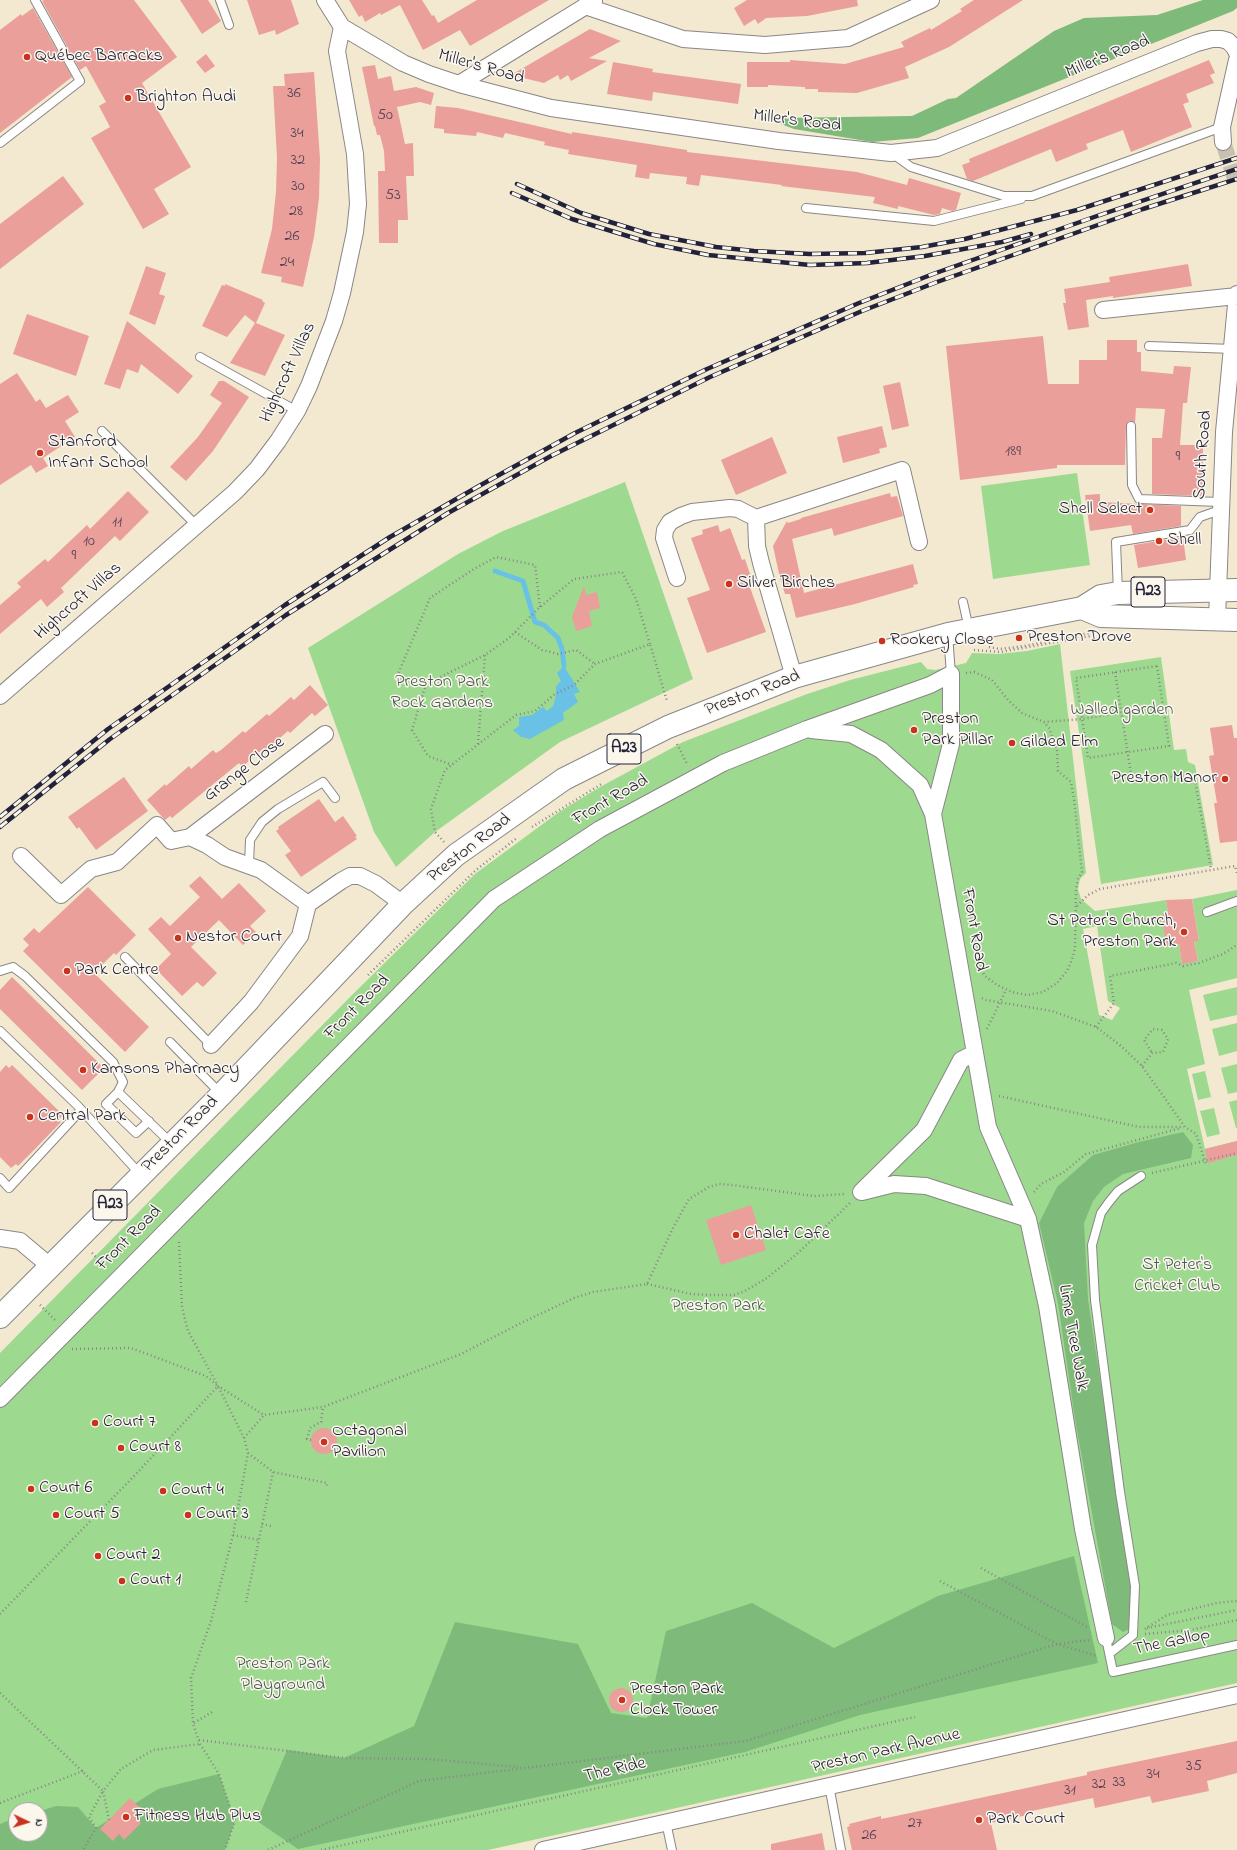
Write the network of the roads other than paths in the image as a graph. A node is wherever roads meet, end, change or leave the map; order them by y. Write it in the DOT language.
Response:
graph roads {
  1 [pos="35,0"];
  2 [pos="220,0"];
  3 [pos="325,0"];
  4 [pos="931,0"];
  5 [pos="590,3"];
  6 [pos="229,25"];
  7 [pos="342,27"];
  8 [pos="1236,52"];
  9 [pos="459,84"];
  10 [pos="1222,134"];
  11 [pos="0,143"];
  12 [pos="891,152"];
  13 [pos="1032,196"];
  14 [pos="806,208"];
  15 [pos="1237,295"];
  16 [pos="1103,310"];
  17 [pos="1149,346"];
  18 [pos="1233,349"];
  19 [pos="200,357"];
  20 [pos="297,411"];
  21 [pos="1132,426"];
  22 [pos="102,431"];
  23 [pos="1220,506"];
  24 [pos="756,518"];
  25 [pos="197,526"];
  26 [pos="919,542"];
  27 [pos="677,578"];
  28 [pos="1228,590"];
  29 [pos="1118,593"];
  30 [pos="963,602"];
  31 [pos="1082,608"];
  32 [pos="1227,620"];
  33 [pos="969,629"];
  34 [pos="948,634"];
  35 [pos="951,674"];
  36 [pos="794,677"];
  37 [pos="0,696"];
  38 [pos="807,729"];
  39 [pos="325,734"];
  40 [pos="334,798"];
  41 [pos="933,814"];
  42 [pos="190,837"];
  43 [pos="21,856"];
  44 [pos="249,864"];
  45 [pos="1237,901"];
  46 [pos="308,904"];
  47 [pos="403,904"];
  48 [pos="1207,912"];
  49 [pos="125,957"];
  50 [pos="0,970"];
  51 [pos="0,1031"];
  52 [pos="170,1042"];
  53 [pos="211,1045"];
  54 [pos="975,1053"];
  55 [pos="118,1092"];
  56 [pos="222,1094"];
  57 [pos="81,1110"];
  58 [pos="149,1121"];
  59 [pos="172,1143"];
  60 [pos="140,1174"];
  61 [pos="1141,1176"];
  62 [pos="0,1178"];
  63 [pos="1025,1213"];
  64 [pos="0,1238"];
  65 [pos="51,1266"];
  66 [pos="0,1317"];
  67 [pos="0,1400"];
  68 [pos="1106,1638"];
  69 [pos="1237,1645"];
  70 [pos="1110,1657"];
  71 [pos="1237,1695"];
  72 [pos="829,1785"];
  73 [pos="666,1822"];
  74 [pos="593,1844"];
  75 [pos="543,1850"];
  76 [pos="672,1850"];
  77 [pos="841,1850"];
  1 -- 11 [label="lane"];
  2 -- 6 [label="lane"];
  3 -- 7 [label="street"];
  4 -- 5 [label="street"];
  5 -- 9 [label="street"];
  7 -- 9 [label="street, Miller's Road"];
  7 -- 20 [label="street, Highcroft Villas"];
  8 -- 10 [label="street"];
  8 -- 12 [label="street, Miller's Road"];
  9 -- 12 [label="street, Miller's Road"];
  10 -- 13 [label="lane"];
  12 -- 13 [label="lane"];
  13 -- 14 [label="lane"];
  15 -- 16 [label="street"];
  15 -- 18 [label="street, South Road"];
  17 -- 18 [label="lane"];
  18 -- 23 [label="street, South Road"];
  19 -- 20 [label="lane"];
  20 -- 25 [label="street, Highcroft Villas"];
  21 -- 23 [label="lane"];
  22 -- 25 [label="lane"];
  23 -- 28 [label="street, South Road"];
  23 -- 29 [label="lane"];
  24 -- 26 [label="street"];
  24 -- 27 [label="street"];
  24 -- 36 [label="street"];
  25 -- 37 [label="street, Highcroft Villas"];
  28 -- 29 [label="highway, Preston Road / A23"];
  28 -- 32 [label="street, South Road"];
  29 -- 31 [label="highway, Preston Road / A23"];
  30 -- 33 [label="lane"];
  31 -- 32 [label="highway, A23"];
  31 -- 33 [label="highway, Preston Road / A23"];
  33 -- 34 [label="highway, Preston Road / A23"];
  34 -- 35 [label="lane"];
  34 -- 36 [label="highway, Preston Road / A23"];
  35 -- 38 [label="street, Front Road"];
  35 -- 41 [label="street, Front Road"];
  36 -- 47 [label="highway, Preston Road / A23"];
  38 -- 41 [label="street, Front Road"];
  38 -- 67 [label="street, Front Road"];
  39 -- 42 [label="street, Grange Close"];
  40 -- 44 [label="lane"];
  41 -- 54 [label="street, Front Road"];
  42 -- 43 [label="street, Grange Close"];
  42 -- 44 [label="street"];
  44 -- 46 [label="street"];
  45 -- 48 [label="lane"];
  46 -- 47 [label="street"];
  46 -- 53 [label="street"];
  47 -- 56 [label="highway, Preston Road / A23"];
  49 -- 53 [label="lane"];
  50 -- 55 [label="lane"];
  51 -- 57 [label="lane"];
  52 -- 56 [label="lane"];
  54 -- 63 [label="street, Lime Tree Walk"];
  54 -- 63 [label="street"];
  55 -- 58 [label="lane"];
  55 -- 58 [label="lane"];
  56 -- 59 [label="highway, Preston Road / A23"];
  57 -- 60 [label="lane"];
  57 -- 62 [label="lane"];
  58 -- 59 [label="lane"];
  59 -- 60 [label="highway, Preston Road / A23"];
  60 -- 65 [label="highway, Preston Road / A23"];
  61 -- 70 [label="lane"];
  63 -- 68 [label="street, Lime Tree Walk"];
  64 -- 65 [label="street"];
  65 -- 66 [label="highway, Preston Road / A23"];
  68 -- 70 [label="lane"];
  69 -- 70 [label="lane, The Gallop"];
  71 -- 72 [label="street, Preston Park Avenue"];
  72 -- 73 [label="street, Preston Park Avenue"];
  72 -- 77 [label="lane"];
  73 -- 74 [label="street, Preston Park Avenue"];
  73 -- 76 [label="lane"];
  74 -- 75 [label="street, Preston Park Avenue"];
}
